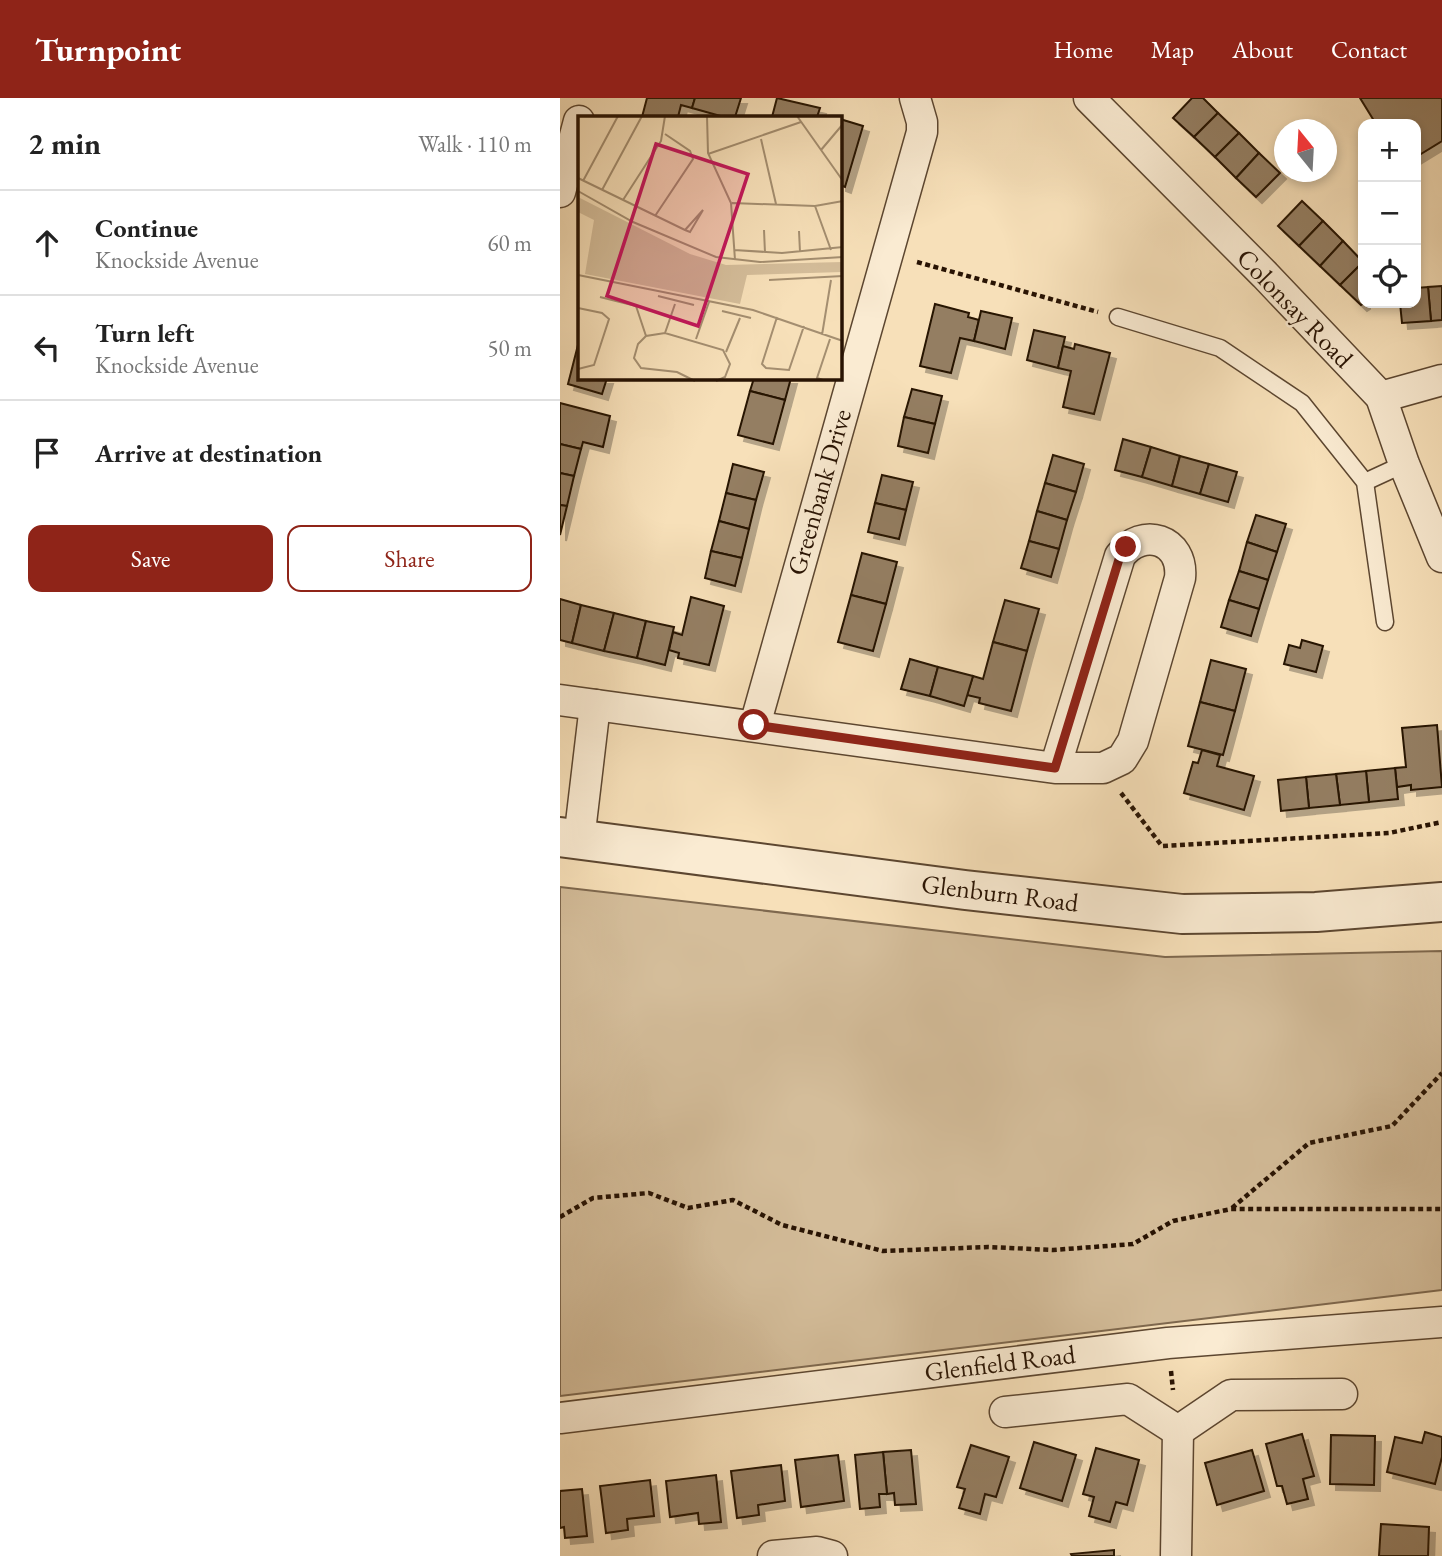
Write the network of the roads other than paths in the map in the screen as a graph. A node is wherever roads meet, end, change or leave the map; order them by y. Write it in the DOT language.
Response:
graph roads {
  1 [pos="585,98"];
  2 [pos="915,98"];
  3 [pos="1090,98"];
  4 [pos="581,116"];
  5 [pos="578,126"];
  6 [pos="560,192"];
  7 [pos="1118,317"];
  8 [pos="1442,380"];
  9 [pos="1381,397"];
  10 [pos="1404,464"];
  11 [pos="1365,481"];
  12 [pos="1442,557"];
  13 [pos="1385,622"];
  14 [pos="560,700"];
  15 [pos="594,705"];
  16 [pos="754,725"];
  17 [pos="1055,768"];
  18 [pos="570,839"];
  19 [pos="1442,902"];
  20 [pos="1442,1322"];
  21 [pos="1342,1394"];
  22 [pos="1005,1412"];
  23 [pos="560,1418"];
  24 [pos="1178,1431"];
  25 [pos="773,1556"];
  26 [pos="832,1556"];
  27 [pos="1175,1556"];
  1 -- 4 [label="street"];
  2 -- 16 [label="street, Greenbank Drive"];
  3 -- 9 [label="street, Colonsay Road"];
  5 -- 6 [label="street"];
  7 -- 11 [label="lane"];
  8 -- 9 [label="street"];
  9 -- 10 [label="street, Colonsay Road"];
  10 -- 11 [label="lane"];
  10 -- 12 [label="street, Colonsay Road"];
  11 -- 13 [label="lane"];
  14 -- 15 [label="street"];
  15 -- 16 [label="street"];
  15 -- 18 [label="street"];
  16 -- 17 [label="street"];
  17 -- 17 [label="street"];
  18 -- 19 [label="street, Glenburn Road"];
  20 -- 23 [label="street, Glenfield Road"];
  21 -- 24 [label="street"];
  22 -- 24 [label="street"];
  24 -- 27 [label="street"];
  25 -- 26 [label="street"];
}
